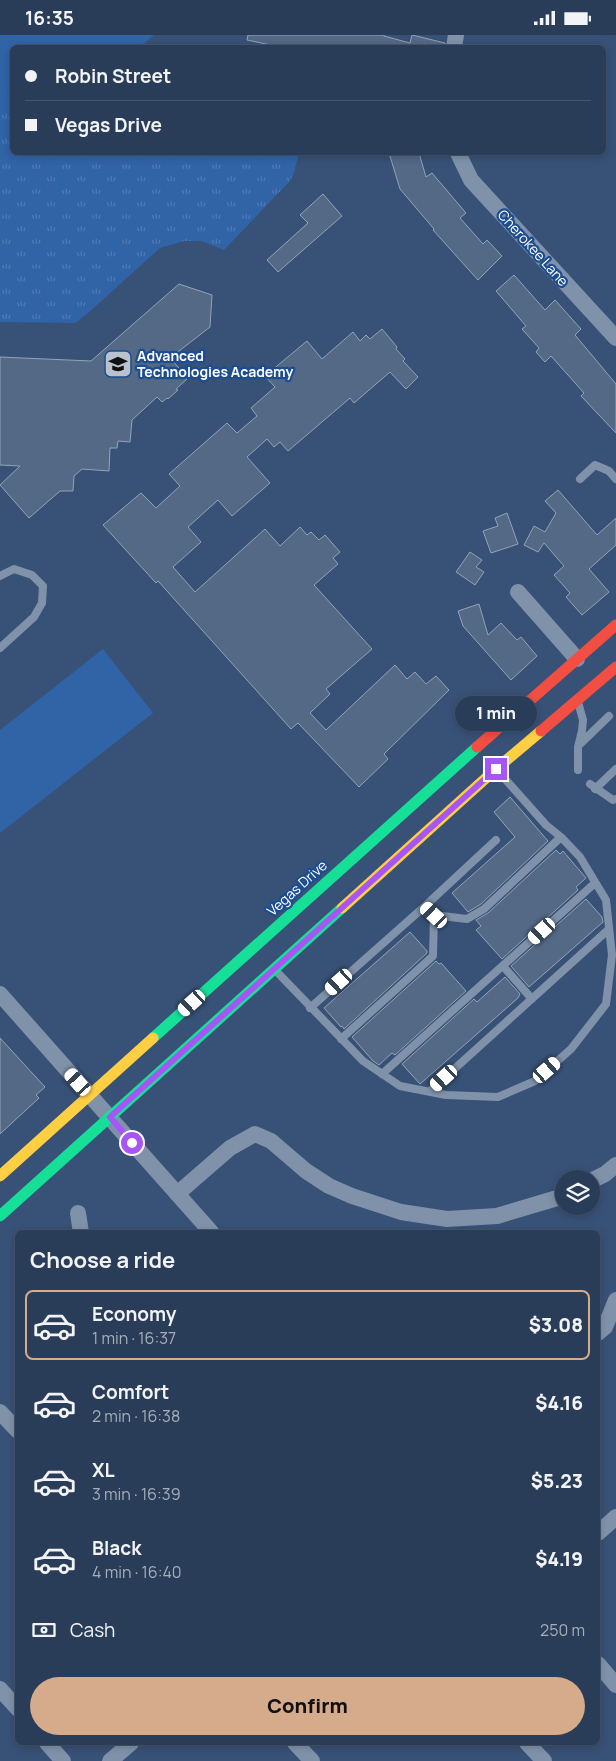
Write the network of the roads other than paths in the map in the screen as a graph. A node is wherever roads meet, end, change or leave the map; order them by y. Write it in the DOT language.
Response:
graph roads {
  1 [pos="459,155"];
  2 [pos="616,338"];
  3 [pos="580,479"];
  4 [pos="616,479"];
  5 [pos="0,576"];
  6 [pos="518,592"];
  7 [pos="616,625"];
  8 [pos="0,648"];
  9 [pos="577,659"];
  10 [pos="616,667"];
  11 [pos="578,701"];
  12 [pos="609,716"];
  13 [pos="578,747"];
  14 [pos="496,769"];
  15 [pos="616,769"];
  16 [pos="578,770"];
  17 [pos="616,799"];
  18 [pos="561,837"];
  19 [pos="496,840"];
  20 [pos="357,853"];
  21 [pos="379,875"];
  22 [pos="595,883"];
  23 [pos="425,906"];
  24 [pos="434,915"];
  25 [pos="609,929"];
  26 [pos="503,966"];
  27 [pos="275,969"];
  28 [pos="0,994"];
  29 [pos="532,999"];
  30 [pos="310,1008"];
  31 [pos="341,1039"];
  32 [pos="382,1074"];
  33 [pos="430,1091"];
  34 [pos="90,1095"];
  35 [pos="110,1117"];
  36 [pos="616,1165"];
  37 [pos="0,1176"];
  38 [pos="600,1176"];
  39 [pos="177,1194"];
  40 [pos="555,1200"];
  41 [pos="78,1213"];
  42 [pos="0,1216"];
  43 [pos="446,1226"];
  44 [pos="81,1230"];
  45 [pos="209,1230"];
  46 [pos="616,1300"];
  47 [pos="600,1331"];
  48 [pos="0,1412"];
  49 [pos="15,1428"];
  50 [pos="616,1517"];
  51 [pos="600,1531"];
  52 [pos="600,1666"];
  53 [pos="616,1685"];
  54 [pos="0,1689"];
  55 [pos="15,1706"];
  56 [pos="49,1745"];
  57 [pos="129,1745"];
  58 [pos="297,1745"];
  59 [pos="529,1745"];
  60 [pos="63,1761"];
  61 [pos="110,1761"];
  62 [pos="312,1761"];
  63 [pos="544,1761"];
  1 -- 2 [label="street, Cherokee Lane"];
  3 -- 4 [label="lane"];
  5 -- 8 [label="lane"];
  6 -- 9 [label="street"];
  7 -- 9 [label="main road, Vegas Drive"];
  9 -- 20 [label="main road, Vegas Drive"];
  10 -- 11 [label="main road"];
  11 -- 13 [label="lane"];
  11 -- 14 [label="main road"];
  12 -- 13 [label="lane"];
  13 -- 16 [label="lane"];
  14 -- 18 [label="lane"];
  14 -- 21 [label="main road"];
  15 -- 17 [label="lane"];
  18 -- 22 [label="lane"];
  18 -- 24 [label="lane"];
  19 -- 23 [label="lane"];
  20 -- 21 [label="main road"];
  20 -- 34 [label="main road, Vegas Drive"];
  21 -- 27 [label="main road"];
  22 -- 25 [label="lane"];
  22 -- 26 [label="lane"];
  23 -- 24 [label="lane"];
  23 -- 30 [label="lane"];
  24 -- 31 [label="lane"];
  25 -- 29 [label="lane"];
  25 -- 33 [label="lane"];
  26 -- 29 [label="lane"];
  26 -- 32 [label="lane"];
  27 -- 30 [label="lane"];
  27 -- 35 [label="main road"];
  28 -- 34 [label="street"];
  29 -- 33 [label="lane"];
  30 -- 31 [label="lane"];
  31 -- 32 [label="lane"];
  32 -- 33 [label="lane"];
  34 -- 35 [label="street"];
  34 -- 37 [label="main road, Vegas Drive"];
  35 -- 39 [label="street"];
  35 -- 42 [label="main road"];
  36 -- 38 [label="street"];
  39 -- 43 [label="street"];
  39 -- 45 [label="street"];
  40 -- 43 [label="street"];
  41 -- 44 [label="street"];
  46 -- 47 [label="street"];
  48 -- 49 [label="street"];
  50 -- 51 [label="street"];
  52 -- 53 [label="street"];
  54 -- 55 [label="street"];
  56 -- 60 [label="street"];
  57 -- 61 [label="street"];
  58 -- 62 [label="street"];
  59 -- 63 [label="street"];
}
